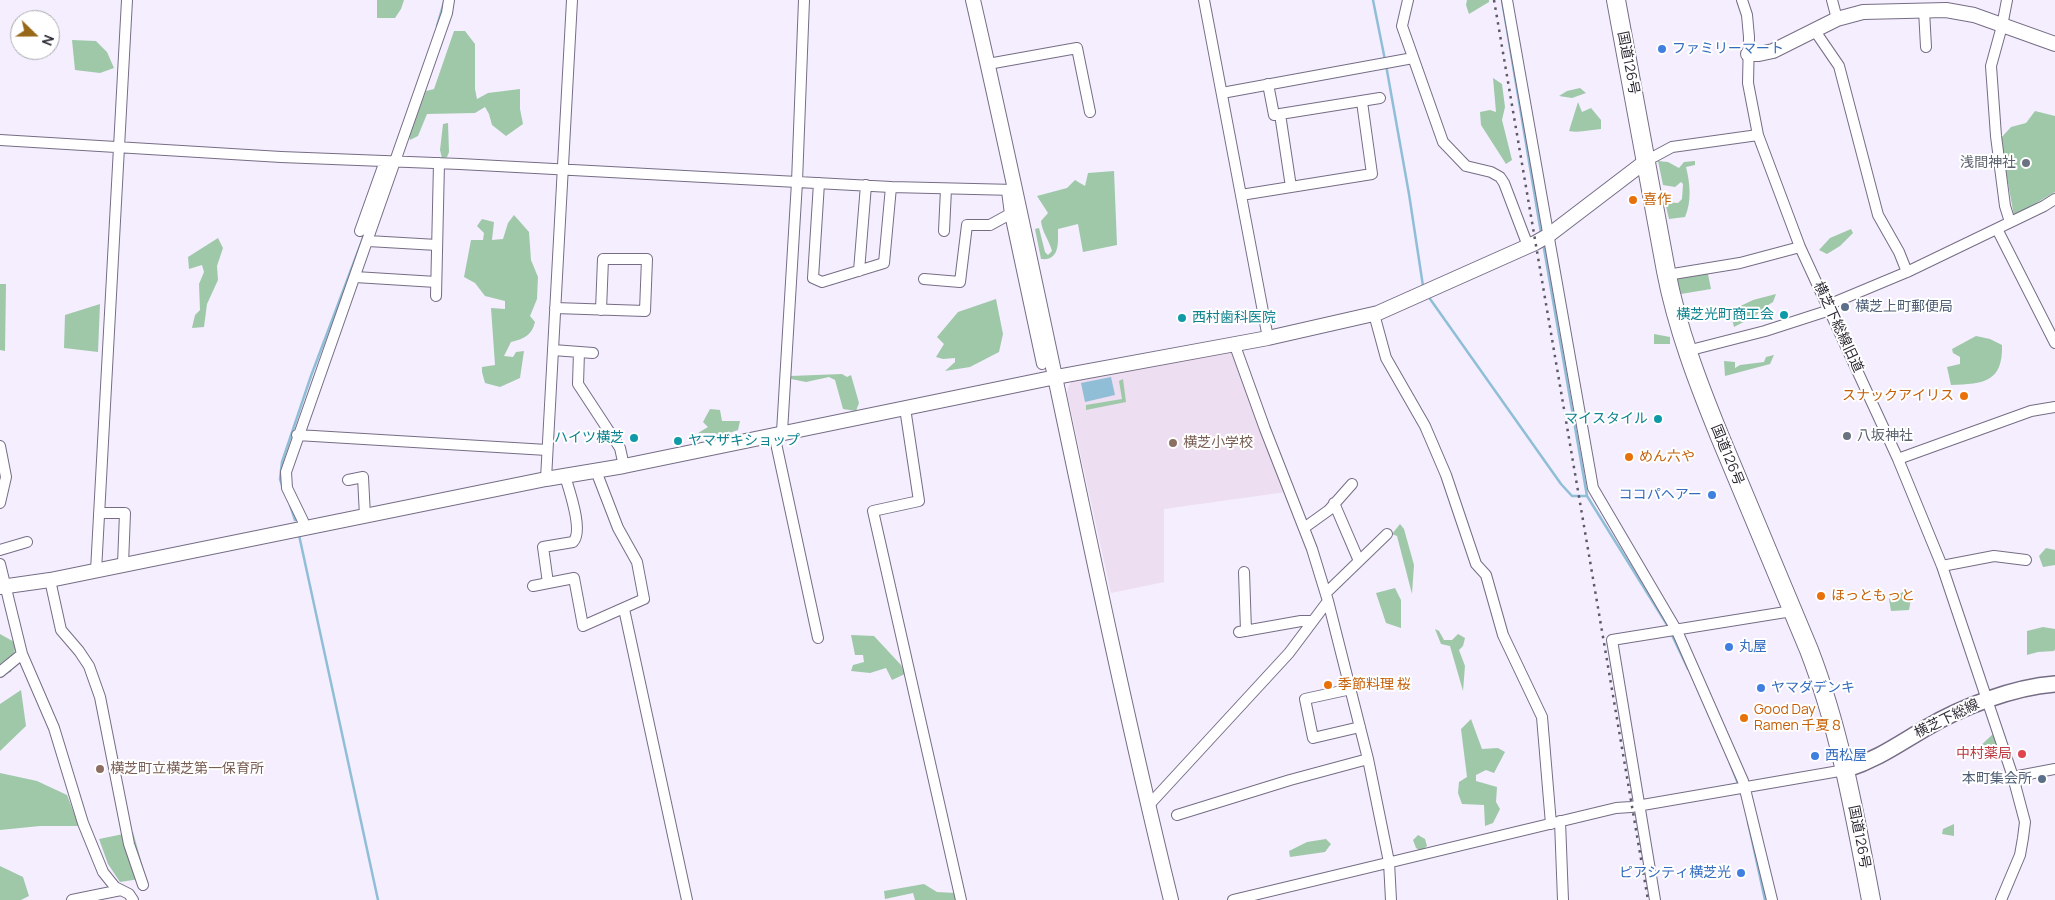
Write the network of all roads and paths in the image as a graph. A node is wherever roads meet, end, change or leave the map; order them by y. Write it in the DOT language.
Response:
graph roads {
  1 [pos="127,0"];
  2 [pos="449,0"];
  3 [pos="572,0"];
  4 [pos="804,0"];
  5 [pos="973,0"];
  6 [pos="1204,0"];
  7 [pos="1408,0"];
  8 [pos="1508,0"];
  9 [pos="1616,0"];
  10 [pos="1742,0"];
  11 [pos="1832,0"];
  12 [pos="2007,0"];
  13 [pos="1924,10"];
  14 [pos="1837,19"];
  15 [pos="2002,26"];
  16 [pos="1815,31"];
  17 [pos="2055,44"];
  18 [pos="1926,47"];
  19 [pos="1748,54"];
  20 [pos="1413,58"];
  21 [pos="988,64"];
  22 [pos="1268,84"];
  23 [pos="1222,92"];
  24 [pos="1380,98"];
  25 [pos="1362,102"];
  26 [pos="1090,112"];
  27 [pos="1280,114"];
  28 [pos="1758,135"];
  29 [pos="0,140"];
  30 [pos="120,147"];
  31 [pos="390,161"];
  32 [pos="1646,161"];
  33 [pos="439,163"];
  34 [pos="562,169"];
  35 [pos="796,182"];
  36 [pos="819,183"];
  37 [pos="866,185"];
  38 [pos="1291,186"];
  39 [pos="891,187"];
  40 [pos="946,189"];
  41 [pos="1011,190"];
  42 [pos="1241,196"];
  43 [pos="2055,199"];
  44 [pos="1010,214"];
  45 [pos="2010,222"];
  46 [pos="1997,229"];
  47 [pos="360,231"];
  48 [pos="944,231"];
  49 [pos="1541,240"];
  50 [pos="368,241"];
  51 [pos="437,245"];
  52 [pos="1800,247"];
  53 [pos="859,271"];
  54 [pos="1907,272"];
  55 [pos="1667,275"];
  56 [pos="355,277"];
  57 [pos="924,279"];
  58 [pos="436,282"];
  59 [pos="436,296"];
  60 [pos="1829,307"];
  61 [pos="556,308"];
  62 [pos="601,310"];
  63 [pos="1374,314"];
  64 [pos="1268,338"];
  65 [pos="1234,343"];
  66 [pos="2055,343"];
  67 [pos="553,350"];
  68 [pos="1687,351"];
  69 [pos="580,352"];
  70 [pos="593,353"];
  71 [pos="1042,364"];
  72 [pos="1056,377"];
  73 [pos="2055,407"];
  74 [pos="905,408"];
  75 [pos="778,433"];
  76 [pos="297,435"];
  77 [pos="0,446"];
  78 [pos="547,450"];
  79 [pos="1898,459"];
  80 [pos="624,466"];
  81 [pos="596,470"];
  82 [pos="565,476"];
  83 [pos="546,479"];
  84 [pos="348,480"];
  85 [pos="1352,484"];
  86 [pos="0,502"];
  87 [pos="1334,503"];
  88 [pos="99,513"];
  89 [pos="365,516"];
  90 [pos="1304,528"];
  91 [pos="304,529"];
  92 [pos="1387,534"];
  93 [pos="27,542"];
  94 [pos="0,550"];
  95 [pos="1359,560"];
  96 [pos="2026,560"];
  97 [pos="0,564"];
  98 [pos="123,564"];
  99 [pos="1942,566"];
  100 [pos="96,570"];
  101 [pos="1244,572"];
  102 [pos="50,580"];
  103 [pos="548,583"];
  104 [pos="533,586"];
  105 [pos="3,587"];
  106 [pos="1327,597"];
  107 [pos="624,609"];
  108 [pos="1792,612"];
  109 [pos="1312,622"];
  110 [pos="1677,631"];
  111 [pos="818,638"];
  112 [pos="22,654"];
  113 [pos="0,672"];
  114 [pos="2055,684"];
  115 [pos="1351,689"];
  116 [pos="1987,700"];
  117 [pos="1360,727"];
  118 [pos="1368,759"];
  119 [pos="2055,769"];
  120 [pos="1845,770"];
  121 [pos="2014,777"];
  122 [pos="1742,787"];
  123 [pos="1148,806"];
  124 [pos="1640,806"];
  125 [pos="1177,815"];
  126 [pos="1555,822"];
  127 [pos="1389,862"];
  128 [pos="143,885"];
  129 [pos="121,890"];
  130 [pos="72,900"];
  131 [pos="133,900"];
  132 [pos="687,900"];
  133 [pos="960,900"];
  134 [pos="1171,900"];
  135 [pos="1233,900"];
  136 [pos="1391,900"];
  137 [pos="1563,900"];
  138 [pos="1655,900"];
  139 [pos="1772,900"];
  140 [pos="1871,900"];
  141 [pos="2002,900"];
  1 -- 30 [label="street"];
  2 -- 31 [label="street"];
  3 -- 34 [label="street"];
  4 -- 35 [label="street"];
  5 -- 21 [label="street"];
  6 -- 23 [label="street"];
  7 -- 20 [label="street"];
  8 -- 49 [label="street"];
  9 -- 32 [label="highway, 国道126号"];
  10 -- 19 [label="street, 横芝下総線旧道"];
  11 -- 14 [label="street"];
  12 -- 15 [label="street"];
  13 -- 14 [label="street"];
  13 -- 15 [label="street"];
  13 -- 18 [label="street"];
  14 -- 16 [label="street"];
  15 -- 17 [label="street"];
  15 -- 45 [label="street"];
  16 -- 19 [label="street"];
  16 -- 54 [label="street"];
  19 -- 28 [label="street, 横芝下総線旧道"];
  20 -- 22 [label="street"];
  20 -- 49 [label="street"];
  21 -- 26 [label="street"];
  21 -- 41 [label="street"];
  22 -- 23 [label="street"];
  22 -- 27 [label="street"];
  23 -- 42 [label="street"];
  24 -- 25 [label="street"];
  25 -- 27 [label="street"];
  25 -- 38 [label="street"];
  27 -- 38 [label="street"];
  28 -- 32 [label="street"];
  28 -- 52 [label="street, 横芝下総線旧道"];
  29 -- 30 [label="street"];
  30 -- 31 [label="street"];
  30 -- 88 [label="street"];
  31 -- 33 [label="street"];
  31 -- 47 [label="street"];
  31 -- 50 [label="street"];
  32 -- 49 [label="street"];
  32 -- 55 [label="highway, 国道126号"];
  33 -- 34 [label="street"];
  33 -- 51 [label="street"];
  34 -- 35 [label="street"];
  34 -- 61 [label="street"];
  35 -- 36 [label="street"];
  35 -- 75 [label="street"];
  36 -- 37 [label="street"];
  36 -- 53 [label="street"];
  37 -- 39 [label="street"];
  37 -- 53 [label="street"];
  38 -- 42 [label="street"];
  39 -- 40 [label="street"];
  39 -- 53 [label="street"];
  40 -- 41 [label="street"];
  40 -- 48 [label="street"];
  41 -- 44 [label="street"];
  41 -- 72 [label="street"];
  42 -- 64 [label="street"];
  43 -- 45 [label="street"];
  44 -- 57 [label="street"];
  44 -- 71 [label="street"];
  45 -- 46 [label="street"];
  46 -- 54 [label="street"];
  46 -- 66 [label="street"];
  49 -- 63 [label="street"];
  49 -- 110 [label="street"];
  50 -- 51 [label="street"];
  50 -- 56 [label="street"];
  51 -- 58 [label="street"];
  52 -- 55 [label="street"];
  52 -- 60 [label="street, 横芝下総線旧道"];
  54 -- 60 [label="street"];
  55 -- 68 [label="highway, 国道126号"];
  56 -- 58 [label="street"];
  56 -- 76 [label="street"];
  58 -- 59 [label="street"];
  60 -- 68 [label="street"];
  60 -- 79 [label="street, 横芝下総線旧道"];
  61 -- 62 [label="street"];
  61 -- 67 [label="street"];
  62 -- 62 [label="street"];
  63 -- 64 [label="street"];
  63 -- 126 [label="street"];
  64 -- 65 [label="street"];
  65 -- 72 [label="street"];
  65 -- 90 [label="street"];
  67 -- 69 [label="street"];
  67 -- 78 [label="street"];
  68 -- 108 [label="highway, 国道126号"];
  69 -- 70 [label="street"];
  69 -- 80 [label="street"];
  72 -- 74 [label="street"];
  72 -- 123 [label="street"];
  73 -- 79 [label="street"];
  74 -- 75 [label="street"];
  74 -- 133 [label="street"];
  75 -- 80 [label="street"];
  75 -- 111 [label="street"];
  76 -- 78 [label="street"];
  76 -- 91 [label="street"];
  77 -- 86 [label="street"];
  78 -- 83 [label="street"];
  79 -- 99 [label="street, 横芝下総線旧道"];
  80 -- 81 [label="street"];
  81 -- 82 [label="street"];
  81 -- 107 [label="street"];
  82 -- 83 [label="street"];
  82 -- 103 [label="street"];
  83 -- 89 [label="street"];
  84 -- 89 [label="street"];
  85 -- 87 [label="street"];
  87 -- 90 [label="street"];
  87 -- 95 [label="street"];
  88 -- 98 [label="street"];
  88 -- 100 [label="street"];
  89 -- 91 [label="street"];
  90 -- 106 [label="street"];
  91 -- 98 [label="street"];
  92 -- 95 [label="street"];
  93 -- 94 [label="street"];
  95 -- 106 [label="street"];
  96 -- 99 [label="street"];
  97 -- 105 [label="street"];
  98 -- 100 [label="street"];
  99 -- 116 [label="street, 横芝下総線旧道"];
  100 -- 102 [label="street"];
  101 -- 109 [label="street"];
  102 -- 105 [label="street"];
  102 -- 128 [label="street"];
  103 -- 104 [label="street"];
  103 -- 107 [label="street"];
  105 -- 112 [label="street"];
  106 -- 109 [label="street"];
  106 -- 115 [label="street"];
  107 -- 132 [label="street"];
  108 -- 110 [label="street"];
  108 -- 120 [label="highway, 国道126号"];
  109 -- 123 [label="street"];
  110 -- 122 [label="street"];
  110 -- 124 [label="street"];
  112 -- 113 [label="street"];
  112 -- 129 [label="street"];
  114 -- 116 [label="main road, 横芝下総線"];
  115 -- 117 [label="street"];
  115 -- 117 [label="street"];
  116 -- 120 [label="main road, 横芝下総線"];
  116 -- 121 [label="street, 横芝下総線旧道"];
  117 -- 118 [label="street"];
  118 -- 125 [label="street"];
  118 -- 127 [label="street"];
  119 -- 121 [label="street"];
  120 -- 122 [label="street"];
  120 -- 140 [label="highway, 国道126号"];
  121 -- 141 [label="street, 横芝下総線旧道"];
  122 -- 124 [label="street"];
  122 -- 139 [label="street"];
  123 -- 134 [label="street"];
  124 -- 126 [label="street"];
  124 -- 138 [label="street"];
  126 -- 127 [label="street"];
  126 -- 137 [label="street"];
  127 -- 135 [label="street"];
  127 -- 136 [label="street"];
  129 -- 130 [label="street"];
  129 -- 131 [label="street"];
}
